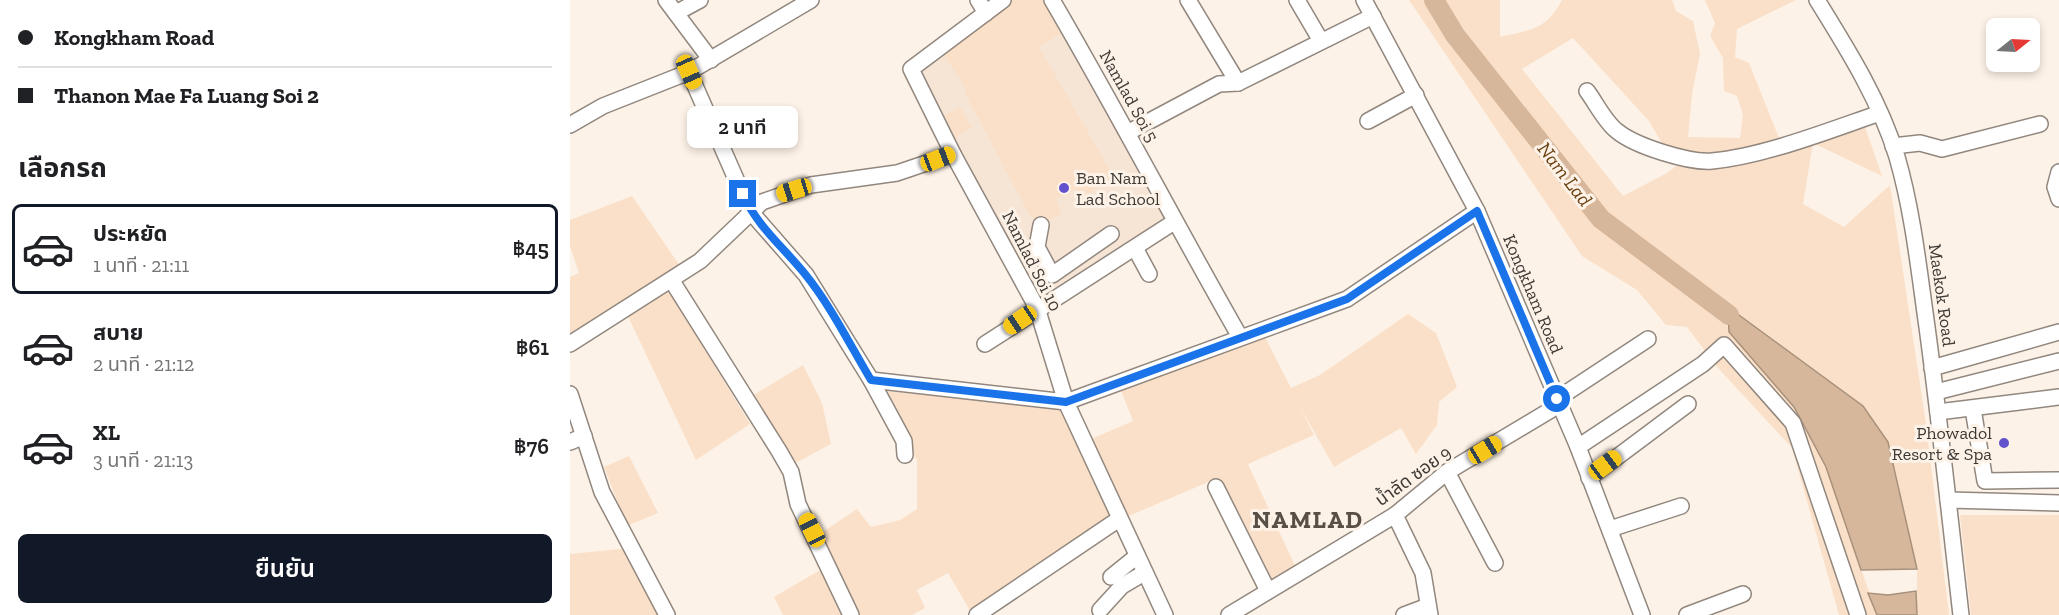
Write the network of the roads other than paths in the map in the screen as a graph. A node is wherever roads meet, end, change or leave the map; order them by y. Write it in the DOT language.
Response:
graph roads {
  1 [pos="666,0"];
  2 [pos="700,0"];
  3 [pos="811,0"];
  4 [pos="1003,0"];
  5 [pos="1052,0"];
  6 [pos="1188,0"];
  7 [pos="1297,0"];
  8 [pos="1364,0"];
  9 [pos="1817,0"];
  10 [pos="982,7"];
  11 [pos="676,13"];
  12 [pos="1373,16"];
  13 [pos="1321,41"];
  14 [pos="711,60"];
  15 [pos="689,72"];
  16 [pos="1238,83"];
  17 [pos="1587,91"];
  18 [pos="1416,95"];
  19 [pos="1880,113"];
  20 [pos="1368,121"];
  21 [pos="2040,124"];
  22 [pos="570,125"];
  23 [pos="1129,132"];
  24 [pos="1893,146"];
  25 [pos="953,154"];
  26 [pos="2059,172"];
  27 [pos="2059,199"];
  28 [pos="750,211"];
  29 [pos="1477,211"];
  30 [pos="1174,222"];
  31 [pos="1041,225"];
  32 [pos="1111,234"];
  33 [pos="1135,248"];
  34 [pos="1149,274"];
  35 [pos="672,280"];
  36 [pos="1037,308"];
  37 [pos="2059,333"];
  38 [pos="1240,337"];
  39 [pos="1648,339"];
  40 [pos="570,344"];
  41 [pos="985,344"];
  42 [pos="2059,361"];
  43 [pos="1932,368"];
  44 [pos="871,380"];
  45 [pos="1936,392"];
  46 [pos="570,394"];
  47 [pos="2059,397"];
  48 [pos="1066,402"];
  49 [pos="1558,402"];
  50 [pos="1688,404"];
  51 [pos="1973,409"];
  52 [pos="1938,412"];
  53 [pos="577,439"];
  54 [pos="1578,447"];
  55 [pos="905,455"];
  56 [pos="1447,472"];
  57 [pos="1589,478"];
  58 [pos="2059,480"];
  59 [pos="1216,487"];
  60 [pos="1948,500"];
  61 [pos="2059,503"];
  62 [pos="1681,506"];
  63 [pos="1395,515"];
  64 [pos="1119,519"];
  65 [pos="1610,529"];
  66 [pos="1137,556"];
  67 [pos="1495,563"];
  68 [pos="1144,573"];
  69 [pos="1111,577"];
  70 [pos="1268,591"];
  71 [pos="1743,594"];
  72 [pos="1100,610"];
  73 [pos="1429,610"];
  74 [pos="667,615"];
  75 [pos="851,615"];
  76 [pos="977,615"];
  77 [pos="1164,615"];
  78 [pos="1229,615"];
  79 [pos="1404,615"];
  80 [pos="1642,615"];
  81 [pos="1687,615"];
  82 [pos="1858,615"];
  83 [pos="1961,615"];
  1 -- 11 [label="street"];
  2 -- 11 [label="street"];
  3 -- 14 [label="street"];
  4 -- 10 [label="street, Namlad Soi 10"];
  5 -- 23 [label="street, Namlad Soi 5"];
  6 -- 16 [label="street"];
  7 -- 13 [label="street"];
  8 -- 12 [label="street, Kongkham Road"];
  9 -- 19 [label="street, Maekok Road"];
  10 -- 25 [label="street, Namlad Soi 10"];
  11 -- 14 [label="street"];
  12 -- 13 [label="street"];
  12 -- 18 [label="street, Kongkham Road"];
  13 -- 16 [label="street"];
  14 -- 15 [label="street"];
  15 -- 22 [label="street"];
  15 -- 28 [label="street"];
  16 -- 23 [label="street"];
  17 -- 19 [label="street"];
  18 -- 20 [label="street"];
  18 -- 29 [label="street, Kongkham Road"];
  19 -- 24 [label="street, Maekok Road"];
  21 -- 24 [label="street"];
  23 -- 30 [label="street, Namlad Soi 5"];
  24 -- 43 [label="street, Maekok Road"];
  25 -- 28 [label="street"];
  25 -- 36 [label="street, Namlad Soi 10"];
  26 -- 27 [label="street"];
  28 -- 35 [label="street"];
  28 -- 44 [label="street"];
  29 -- 38 [label="street"];
  29 -- 49 [label="street, Kongkham Road"];
  30 -- 33 [label="street"];
  30 -- 38 [label="street, Namlad Soi 5"];
  31 -- 32 [label="street"];
  33 -- 34 [label="street"];
  33 -- 36 [label="street"];
  35 -- 40 [label="street"];
  35 -- 75 [label="street"];
  36 -- 41 [label="street"];
  36 -- 48 [label="street, Namlad Soi 10"];
  37 -- 43 [label="street"];
  38 -- 48 [label="street"];
  39 -- 49 [label="street, น้ำลัด ซอย 9"];
  42 -- 45 [label="street"];
  43 -- 45 [label="street, Maekok Road"];
  44 -- 48 [label="street"];
  44 -- 55 [label="street"];
  45 -- 52 [label="street, Maekok Road"];
  46 -- 53 [label="street"];
  47 -- 51 [label="street"];
  48 -- 64 [label="street, Namlad Soi 10"];
  49 -- 54 [label="street, Kongkham Road"];
  49 -- 56 [label="street, น้ำลัด ซอย 9"];
  50 -- 57 [label="street"];
  51 -- 52 [label="street"];
  51 -- 58 [label="street"];
  52 -- 60 [label="street, Maekok Road"];
  53 -- 74 [label="street"];
  54 -- 57 [label="street, Kongkham Road"];
  54 -- 82 [label="street"];
  56 -- 63 [label="street, น้ำลัด ซอย 9"];
  56 -- 67 [label="street"];
  57 -- 65 [label="street, Kongkham Road"];
  59 -- 70 [label="street"];
  60 -- 61 [label="street"];
  60 -- 83 [label="street, Maekok Road"];
  62 -- 65 [label="street"];
  63 -- 70 [label="street, น้ำลัด ซอย 9"];
  63 -- 73 [label="street"];
  64 -- 66 [label="street, Namlad Soi 10"];
  64 -- 76 [label="street"];
  65 -- 80 [label="street, Kongkham Road"];
  66 -- 68 [label="street, Namlad Soi 10"];
  66 -- 69 [label="street"];
  68 -- 72 [label="street"];
  68 -- 77 [label="street, Namlad Soi 10"];
  70 -- 78 [label="street, น้ำลัด ซอย 9"];
  71 -- 81 [label="street"];
  73 -- 79 [label="street"];
}
